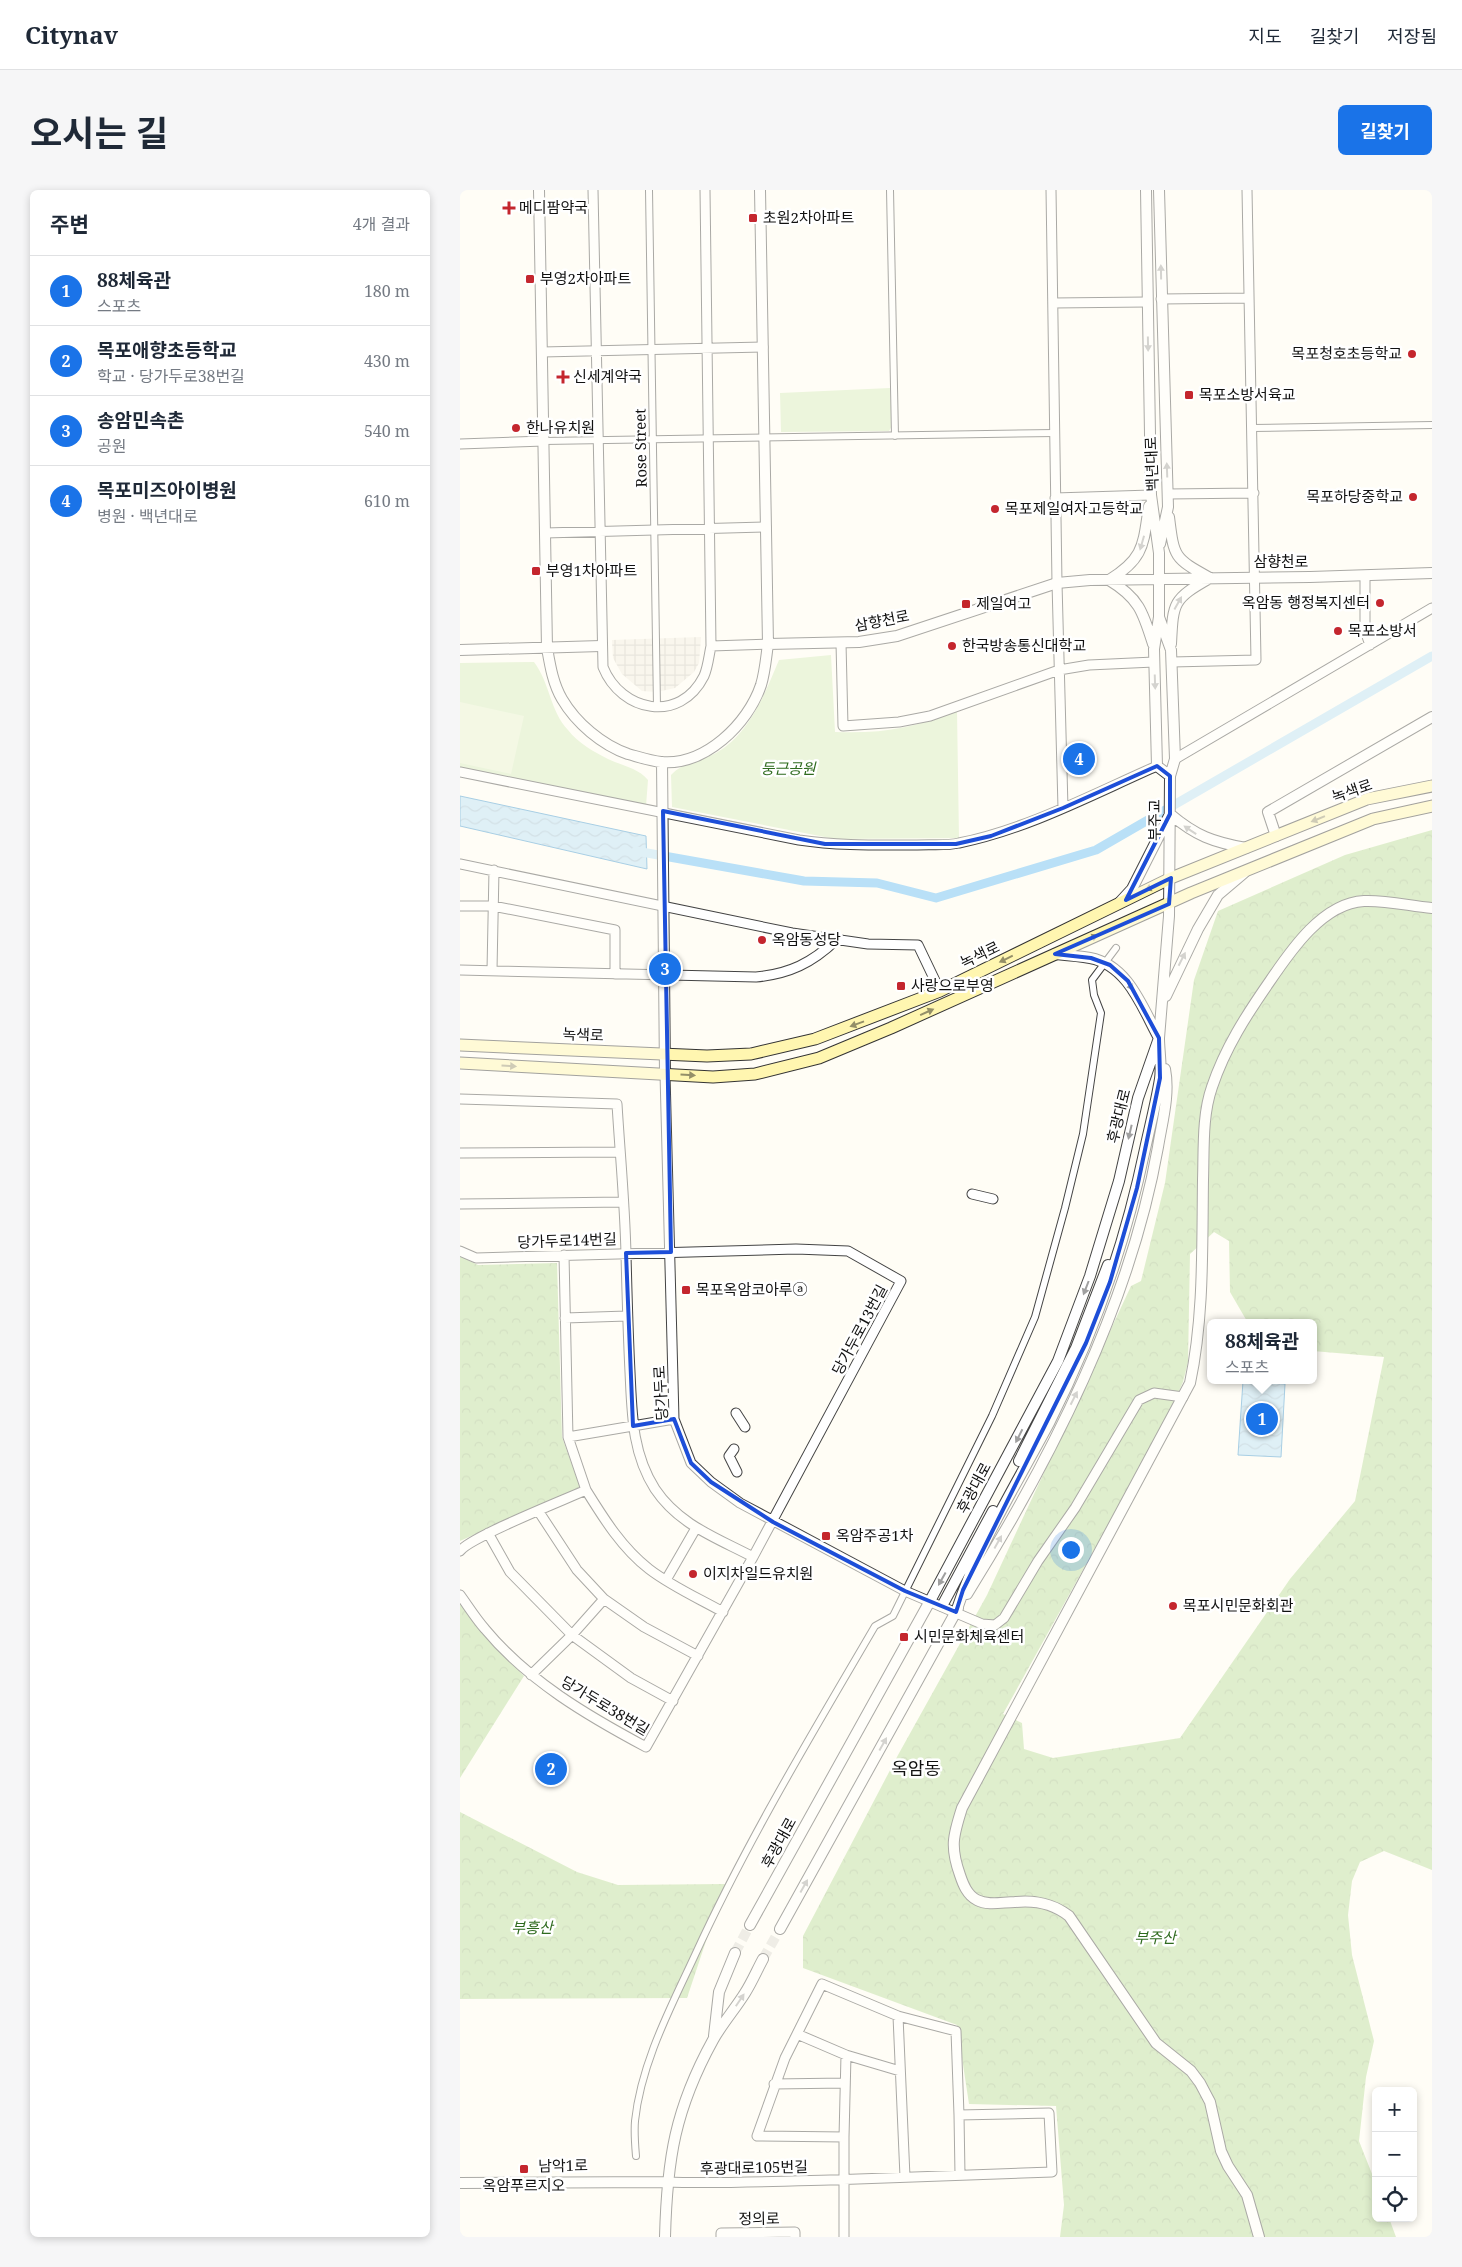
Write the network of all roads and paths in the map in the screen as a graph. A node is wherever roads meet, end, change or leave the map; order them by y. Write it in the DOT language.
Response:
graph roads {
  1 [pos="539,190"];
  2 [pos="593,190"];
  3 [pos="649,190"];
  4 [pos="705,190"];
  5 [pos="760,190"];
  6 [pos="890,190"];
  7 [pos="1051,190"];
  8 [pos="1146,190"];
  9 [pos="1159,190"];
  10 [pos="1247,190"];
  11 [pos="1249,298"];
  12 [pos="1162,300"];
  13 [pos="1147,302"];
  14 [pos="1053,303"];
  15 [pos="763,347"];
  16 [pos="706,348"];
  17 [pos="652,349"];
  18 [pos="596,350"];
  19 [pos="542,352"];
  20 [pos="1432,425"];
  21 [pos="1252,428"];
  22 [pos="1054,434"];
  23 [pos="895,436"];
  24 [pos="708,439"];
  25 [pos="764,439"];
  26 [pos="597,440"];
  27 [pos="653,440"];
  28 [pos="544,441"];
  29 [pos="460,444"];
  30 [pos="1254,493"];
  31 [pos="1168,494"];
  32 [pos="1151,495"];
  33 [pos="1055,498"];
  34 [pos="1168,507"];
  35 [pos="766,527"];
  36 [pos="709,528"];
  37 [pos="655,530"];
  38 [pos="598,531"];
  39 [pos="545,533"];
  40 [pos="1159,553"];
  41 [pos="1432,573"];
  42 [pos="1365,576"];
  43 [pos="1210,578"];
  44 [pos="1256,578"];
  45 [pos="1109,580"];
  46 [pos="1159,580"];
  47 [pos="1056,583"];
  48 [pos="1432,608"];
  49 [pos="1159,617"];
  50 [pos="841,643"];
  51 [pos="768,644"];
  52 [pos="1370,645"];
  53 [pos="601,646"];
  54 [pos="711,646"];
  55 [pos="547,648"];
  56 [pos="1154,649"];
  57 [pos="460,650"];
  58 [pos="1171,650"];
  59 [pos="1154,662"];
  60 [pos="1172,662"];
  61 [pos="1059,670"];
  62 [pos="658,706"];
  63 [pos="1432,717"];
  64 [pos="1175,759"];
  65 [pos="662,762"];
  66 [pos="1157,766"];
  67 [pos="460,772"];
  68 [pos="1170,776"];
  69 [pos="1432,786"];
  70 [pos="1432,806"];
  71 [pos="1063,808"];
  72 [pos="663,814"];
  73 [pos="1170,814"];
  74 [pos="1276,836"];
  75 [pos="1246,848"];
  76 [pos="460,864"];
  77 [pos="1170,864"];
  78 [pos="494,870"];
  79 [pos="1248,870"];
  80 [pos="1171,878"];
  81 [pos="664,901"];
  82 [pos="1120,903"];
  83 [pos="1169,904"];
  84 [pos="460,906"];
  85 [pos="493,906"];
  86 [pos="1432,908"];
  87 [pos="836,940"];
  88 [pos="1116,948"];
  89 [pos="1055,954"];
  90 [pos="1105,963"];
  91 [pos="460,970"];
  92 [pos="492,970"];
  93 [pos="615,974"];
  94 [pos="664,975"];
  95 [pos="940,991"];
  96 [pos="1162,1004"];
  97 [pos="1159,1038"];
  98 [pos="460,1045"];
  99 [pos="665,1054"];
  100 [pos="460,1063"];
  101 [pos="665,1074"];
  102 [pos="460,1099"];
  103 [pos="620,1152"];
  104 [pos="460,1153"];
  105 [pos="972,1194"];
  106 [pos="993,1199"];
  107 [pos="623,1202"];
  108 [pos="460,1204"];
  109 [pos="460,1251"];
  110 [pos="671,1252"];
  111 [pos="626,1253"];
  112 [pos="564,1255"];
  113 [pos="627,1316"];
  114 [pos="565,1318"];
  115 [pos="1183,1397"];
  116 [pos="736,1414"];
  117 [pos="674,1419"];
  118 [pos="633,1426"];
  119 [pos="745,1427"];
  120 [pos="568,1437"];
  121 [pos="734,1448"];
  122 [pos="737,1472"];
  123 [pos="586,1490"];
  124 [pos="539,1512"];
  125 [pos="773,1522"];
  126 [pos="696,1528"];
  127 [pos="488,1533"];
  128 [pos="460,1551"];
  129 [pos="753,1557"];
  130 [pos="666,1580"];
  131 [pos="905,1591"];
  132 [pos="460,1595"];
  133 [pos="604,1599"];
  134 [pos="930,1601"];
  135 [pos="942,1606"];
  136 [pos="723,1612"];
  137 [pos="956,1612"];
  138 [pos="572,1635"];
  139 [pos="698,1656"];
  140 [pos="531,1675"];
  141 [pos="673,1701"];
  142 [pos="750,1925"];
  143 [pos="780,1929"];
  144 [pos="735,1953"];
  145 [pos="763,1959"];
  146 [pos="898,2016"];
  147 [pos="797,2034"];
  148 [pos="713,2039"];
  149 [pos="846,2055"];
  150 [pos="900,2071"];
  151 [pos="846,2082"];
  152 [pos="774,2084"];
  153 [pos="959,2115"];
  154 [pos="844,2137"];
  155 [pos="636,2156"];
  156 [pos="960,2175"];
  157 [pos="905,2177"];
  158 [pos="842,2179"];
  159 [pos="666,2182"];
  160 [pos="460,2183"];
  161 [pos="665,2237"];
  162 [pos="721,2237"];
  163 [pos="795,2237"];
  164 [pos="844,2237"];
  165 [pos="1259,2237"];
  1 -- 19 [label="street"];
  2 -- 18 [label="street"];
  3 -- 17 [label="street, Rose Street"];
  4 -- 16 [label="street"];
  5 -- 15 [label="street"];
  6 -- 23 [label="street"];
  7 -- 14 [label="street"];
  8 -- 13 [label="street, 백년대로"];
  12 -- 9 [label="street, 백년대로, one-way"];
  10 -- 11 [label="street"];
  11 -- 12 [label="street"];
  11 -- 21 [label="street"];
  31 -- 12 [label="street, 백년대로, one-way"];
  13 -- 14 [label="street"];
  13 -- 32 [label="street, 백년대로, one-way"];
  14 -- 22 [label="street"];
  15 -- 16 [label="street"];
  15 -- 25 [label="street"];
  16 -- 17 [label="street"];
  16 -- 24 [label="street"];
  17 -- 18 [label="street"];
  17 -- 27 [label="street, Rose Street"];
  18 -- 19 [label="street"];
  18 -- 26 [label="street"];
  19 -- 28 [label="street"];
  20 -- 21 [label="street"];
  21 -- 30 [label="street"];
  22 -- 23 [label="street"];
  22 -- 33 [label="street"];
  23 -- 25 [label="street"];
  24 -- 25 [label="street"];
  24 -- 27 [label="street"];
  24 -- 36 [label="street"];
  25 -- 35 [label="street"];
  26 -- 27 [label="street"];
  26 -- 28 [label="street"];
  26 -- 38 [label="street"];
  27 -- 37 [label="street, Rose Street"];
  28 -- 29 [label="street"];
  28 -- 39 [label="street"];
  30 -- 31 [label="street"];
  30 -- 44 [label="street"];
  31 -- 34 [label="street, 백년대로"];
  32 -- 33 [label="street"];
  32 -- 40 [label="street, 백년대로"];
  32 -- 45 [label="street, one-way"];
  33 -- 47 [label="street"];
  34 -- 40 [label="street, 백년대로"];
  34 -- 43 [label="street"];
  35 -- 36 [label="street"];
  35 -- 51 [label="street"];
  36 -- 37 [label="street"];
  36 -- 54 [label="street"];
  37 -- 38 [label="street"];
  37 -- 62 [label="street, Rose Street"];
  38 -- 39 [label="street"];
  38 -- 53 [label="street"];
  39 -- 55 [label="street"];
  40 -- 46 [label="street"];
  41 -- 42 [label="street, 삼향천로"];
  42 -- 44 [label="street, 삼향천로"];
  42 -- 52 [label="street"];
  43 -- 44 [label="street, 삼향천로"];
  43 -- 46 [label="street, 삼향천로"];
  58 -- 43 [label="street, one-way"];
  44 -- 60 [label="street"];
  45 -- 46 [label="street, 삼향천로"];
  45 -- 47 [label="street, 삼향천로"];
  45 -- 56 [label="street"];
  46 -- 49 [label="street"];
  47 -- 50 [label="street, 삼향천로"];
  47 -- 61 [label="street"];
  48 -- 52 [label="street"];
  49 -- 56 [label="street"];
  49 -- 58 [label="street"];
  50 -- 51 [label="street, 삼향천로"];
  50 -- 61 [label="street"];
  51 -- 54 [label="street"];
  51 -- 65 [label="street"];
  52 -- 64 [label="street"];
  53 -- 55 [label="street"];
  53 -- 62 [label="street"];
  54 -- 62 [label="street"];
  55 -- 57 [label="street"];
  55 -- 65 [label="street"];
  56 -- 59 [label="street"];
  58 -- 60 [label="street"];
  59 -- 61 [label="street"];
  59 -- 66 [label="street, one-way"];
  60 -- 64 [label="street"];
  61 -- 71 [label="street"];
  63 -- 74 [label="street"];
  64 -- 68 [label="street, 부주교"];
  65 -- 72 [label="street"];
  66 -- 68 [label="street"];
  66 -- 71 [label="street"];
  67 -- 72 [label="street"];
  68 -- 73 [label="street, 부주교"];
  69 -- 74 [label="main road, 녹색로, one-way"];
  70 -- 79 [label="main road, 녹색로"];
  71 -- 72 [label="street"];
  72 -- 81 [label="street"];
  75 -- 73 [label="street, one-way"];
  73 -- 77 [label="street, 부주교"];
  73 -- 82 [label="street"];
  74 -- 75 [label="main road, 녹색로"];
  75 -- 80 [label="main road, 녹색로"];
  76 -- 78 [label="street"];
  77 -- 80 [label="street, 후광대로"];
  78 -- 81 [label="street"];
  78 -- 85 [label="street"];
  79 -- 83 [label="main road, 녹색로"];
  96 -- 79 [label="street, one-way"];
  80 -- 82 [label="main road, 녹색로, one-way"];
  80 -- 83 [label="street, 후광대로"];
  81 -- 87 [label="street"];
  81 -- 94 [label="street"];
  82 -- 95 [label="main road, 녹색로, one-way"];
  89 -- 83 [label="main road, 녹색로, one-way"];
  83 -- 96 [label="street, 후광대로"];
  84 -- 85 [label="street"];
  85 -- 92 [label="street"];
  85 -- 93 [label="street"];
  86 -- 115 [label="street"];
  87 -- 94 [label="street"];
  87 -- 95 [label="street"];
  88 -- 90 [label="street"];
  89 -- 90 [label="street"];
  101 -- 89 [label="main road, 녹색로, one-way"];
  90 -- 97 [label="street, one-way"];
  90 -- 131 [label="street"];
  91 -- 92 [label="street"];
  92 -- 93 [label="street"];
  93 -- 94 [label="street"];
  94 -- 99 [label="street"];
  95 -- 99 [label="main road, 녹색로, one-way"];
  96 -- 97 [label="street, 후광대로"];
  97 -- 134 [label="street, 후광대로, one-way"];
  97 -- 135 [label="street, 후광대로"];
  137 -- 97 [label="street, 후광대로, one-way"];
  98 -- 99 [label="main road, 녹색로"];
  99 -- 101 [label="street"];
  100 -- 101 [label="main road, 녹색로, one-way"];
  101 -- 110 [label="street, 당가두로"];
  102 -- 103 [label="street, 당가두로14번길"];
  103 -- 104 [label="street"];
  103 -- 107 [label="street, 당가두로14번길"];
  105 -- 106 [label="street"];
  107 -- 108 [label="street"];
  107 -- 111 [label="street, 당가두로14번길"];
  109 -- 112 [label="street, 당가두로14번길"];
  110 -- 111 [label="street"];
  110 -- 117 [label="street, 당가두로"];
  110 -- 125 [label="street, 당가두로13번길"];
  111 -- 112 [label="street, 당가두로14번길"];
  111 -- 113 [label="street"];
  112 -- 114 [label="street"];
  113 -- 114 [label="street"];
  113 -- 118 [label="street"];
  114 -- 120 [label="street"];
  115 -- 137 [label="street, 당가두로"];
  115 -- 165 [label="street"];
  116 -- 119 [label="street"];
  117 -- 118 [label="street"];
  117 -- 125 [label="street, 당가두로"];
  118 -- 120 [label="street"];
  118 -- 126 [label="street"];
  120 -- 123 [label="street"];
  121 -- 122 [label="street"];
  123 -- 124 [label="street"];
  123 -- 130 [label="street"];
  124 -- 127 [label="street"];
  124 -- 133 [label="street"];
  125 -- 129 [label="street, 당가두로38번길"];
  125 -- 131 [label="street, 당가두로"];
  126 -- 129 [label="street"];
  126 -- 130 [label="street"];
  127 -- 128 [label="street"];
  127 -- 138 [label="street"];
  129 -- 136 [label="street, 당가두로38번길"];
  130 -- 136 [label="street"];
  131 -- 134 [label="street, 당가두로"];
  131 -- 155 [label="street"];
  132 -- 140 [label="street, 당가두로38번길"];
  133 -- 138 [label="street"];
  133 -- 139 [label="street"];
  134 -- 135 [label="street, 당가두로"];
  134 -- 142 [label="street, 후광대로"];
  135 -- 137 [label="street, 당가두로"];
  136 -- 139 [label="street, 당가두로38번길"];
  143 -- 137 [label="street, 후광대로, one-way"];
  138 -- 140 [label="street"];
  138 -- 141 [label="street"];
  139 -- 141 [label="street, 당가두로38번길"];
  140 -- 141 [label="street, 당가두로38번길"];
  144 -- 148 [label="street"];
  148 -- 145 [label="street, one-way"];
  146 -- 147 [label="street, 후광대로105번길"];
  146 -- 150 [label="street"];
  146 -- 153 [label="street, 후광대로105번길"];
  147 -- 149 [label="street"];
  147 -- 152 [label="street, 후광대로105번길"];
  148 -- 159 [label="street"];
  149 -- 150 [label="street"];
  149 -- 151 [label="street"];
  150 -- 157 [label="street"];
  151 -- 152 [label="street"];
  151 -- 154 [label="street"];
  152 -- 154 [label="street, 후광대로105번길"];
  153 -- 156 [label="street, 후광대로105번길"];
  153 -- 156 [label="street, 후광대로105번길"];
  154 -- 158 [label="street"];
  156 -- 157 [label="street, 후광대로105번길"];
  157 -- 158 [label="street, 후광대로105번길"];
  158 -- 159 [label="street, 후광대로105번길"];
  158 -- 164 [label="street"];
  159 -- 160 [label="street, 남악1로"];
  159 -- 161 [label="street"];
  162 -- 163 [label="street, 정의로"];
}
